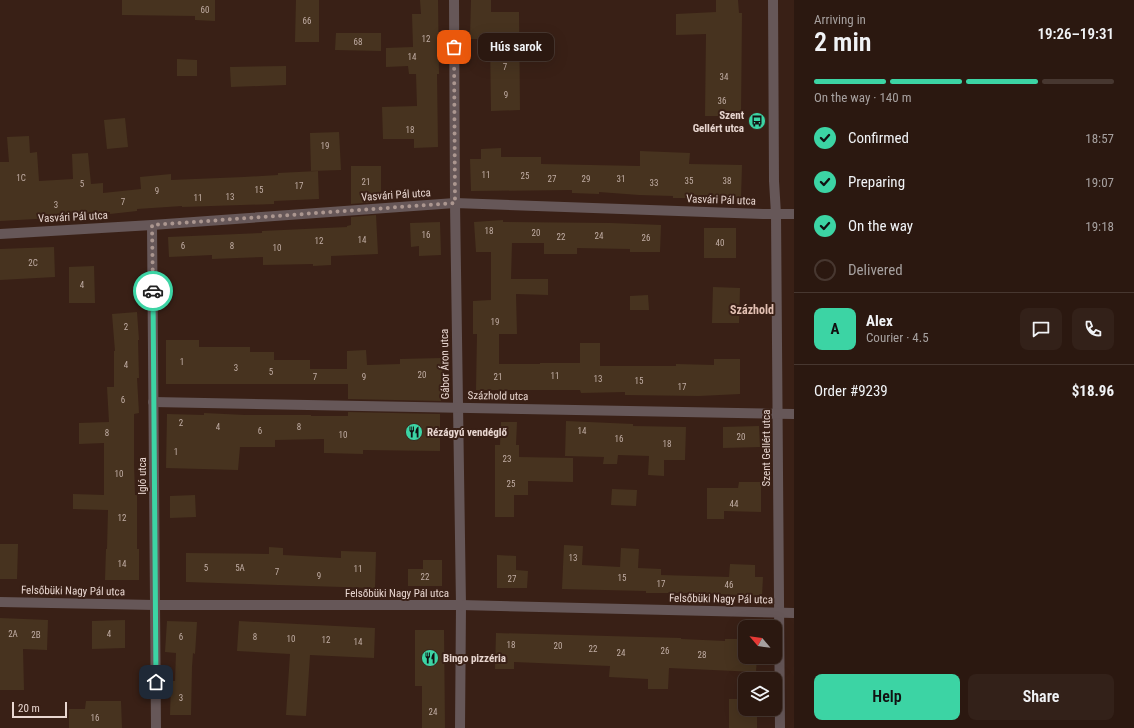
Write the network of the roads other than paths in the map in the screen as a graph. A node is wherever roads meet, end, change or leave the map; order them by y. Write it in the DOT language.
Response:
graph roads {
  1 [pos="454,0"];
  2 [pos="773,0"];
  3 [pos="455,203"];
  4 [pos="776,214"];
  5 [pos="794,214"];
  6 [pos="152,225"];
  7 [pos="0,234"];
  8 [pos="153,402"];
  9 [pos="458,407"];
  10 [pos="777,414"];
  11 [pos="794,414"];
  12 [pos="0,602"];
  13 [pos="154,605"];
  14 [pos="461,605"];
  15 [pos="779,613"];
  16 [pos="794,613"];
  17 [pos="156,728"];
  18 [pos="460,728"];
  19 [pos="780,728"];
  1 -- 3 [label="street, Gábor Áron utca"];
  2 -- 4 [label="street, Szent Gellért utca"];
  3 -- 4 [label="street, Vasvári Pál utca"];
  3 -- 6 [label="street, Vasvári Pál utca"];
  3 -- 9 [label="street, Gábor Áron utca"];
  4 -- 5 [label="street, Vasvári Pál utca"];
  4 -- 10 [label="street, Szent Gellért utca"];
  6 -- 7 [label="street, Vasvári Pál utca"];
  6 -- 8 [label="street, Igló utca"];
  8 -- 9 [label="street, Százhold utca"];
  8 -- 13 [label="street, Igló utca"];
  9 -- 10 [label="street, Százhold utca"];
  9 -- 14 [label="street, Gábor Áron utca"];
  10 -- 11 [label="street, Százhold utca"];
  10 -- 15 [label="street, Szent Gellért utca"];
  12 -- 13 [label="street, Felsőbüki Nagy Pál utca"];
  13 -- 14 [label="street, Felsőbüki Nagy Pál utca"];
  13 -- 17 [label="street, Igló utca"];
  14 -- 15 [label="street, Felsőbüki Nagy Pál utca"];
  14 -- 18 [label="street, Gábor Áron utca"];
  15 -- 16 [label="street, Felsőbüki Nagy Pál utca"];
  15 -- 19 [label="street, Szent Gellért utca"];
}
